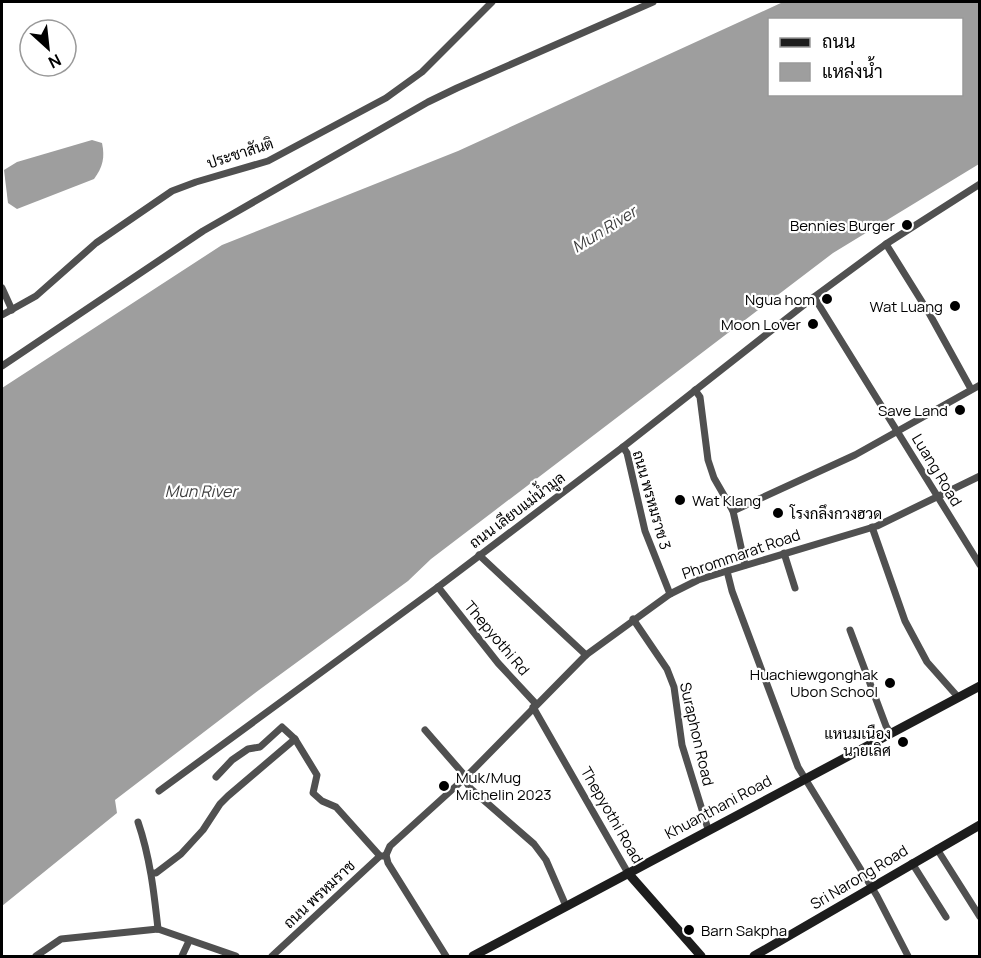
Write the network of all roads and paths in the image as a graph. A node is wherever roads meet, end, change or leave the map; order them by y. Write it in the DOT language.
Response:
graph roads {
  1 [pos="492,2"];
  2 [pos="653,2"];
  3 [pos="980,184"];
  4 [pos="886,244"];
  5 [pos="2,288"];
  6 [pos="814,297"];
  7 [pos="12,310"];
  8 [pos="2,315"];
  9 [pos="2,366"];
  10 [pos="980,385"];
  11 [pos="695,390"];
  12 [pos="971,390"];
  13 [pos="898,430"];
  14 [pos="622,447"];
  15 [pos="980,476"];
  16 [pos="937,496"];
  17 [pos="733,511"];
  18 [pos="872,527"];
  19 [pos="784,553"];
  20 [pos="479,555"];
  21 [pos="745,565"];
  22 [pos="980,565"];
  23 [pos="727,571"];
  24 [pos="438,587"];
  25 [pos="795,588"];
  26 [pos="670,594"];
  27 [pos="633,619"];
  28 [pos="850,630"];
  29 [pos="586,655"];
  30 [pos="980,686"];
  31 [pos="958,697"];
  32 [pos="534,706"];
  33 [pos="426,730"];
  34 [pos="891,734"];
  35 [pos="295,739"];
  36 [pos="216,777"];
  37 [pos="465,778"];
  38 [pos="805,778"];
  39 [pos="159,791"];
  40 [pos="138,822"];
  41 [pos="980,825"];
  42 [pos="708,829"];
  43 [pos="937,849"];
  44 [pos="383,856"];
  45 [pos="912,863"];
  46 [pos="152,873"];
  47 [pos="628,873"];
  48 [pos="872,888"];
  49 [pos="566,906"];
  50 [pos="946,917"];
  51 [pos="980,917"];
  52 [pos="158,928"];
  53 [pos="189,941"];
  54 [pos="36,957"];
  55 [pos="182,957"];
  56 [pos="236,957"];
  57 [pos="272,957"];
  58 [pos="447,957"];
  59 [pos="472,957"];
  60 [pos="701,957"];
  61 [pos="754,957"];
  62 [pos="908,957"];
  1 -- 7 [label="street, ประชาสันติ"];
  2 -- 9 [label="street"];
  3 -- 4 [label="street, ถนน เลียบแม่น้ำมูล"];
  4 -- 6 [label="street, ถนน เลียบแม่น้ำมูล"];
  4 -- 12 [label="street"];
  5 -- 7 [label="street"];
  6 -- 11 [label="street, ถนน เลียบแม่น้ำมูล"];
  6 -- 13 [label="street, Luang Road"];
  7 -- 8 [label="street, ประชาสันติ"];
  10 -- 12 [label="street"];
  11 -- 14 [label="street, ถนน เลียบแม่น้ำมูล"];
  11 -- 17 [label="street"];
  12 -- 13 [label="street"];
  13 -- 16 [label="street, Luang Road"];
  13 -- 17 [label="street"];
  14 -- 20 [label="street, ถนน เลียบแม่น้ำมูล"];
  14 -- 26 [label="street, ถนน พรหมราช 3"];
  15 -- 16 [label="street, Phrommarat Road"];
  16 -- 18 [label="street, Phrommarat Road"];
  16 -- 22 [label="street, Luang Road"];
  17 -- 21 [label="street"];
  18 -- 19 [label="street, Phrommarat Road"];
  18 -- 31 [label="street"];
  19 -- 21 [label="street, Phrommarat Road"];
  19 -- 25 [label="street"];
  20 -- 24 [label="street, ถนน เลียบแม่น้ำมูล"];
  20 -- 29 [label="street"];
  21 -- 23 [label="street, Phrommarat Road"];
  23 -- 26 [label="street, Phrommarat Road"];
  23 -- 38 [label="street"];
  24 -- 32 [label="street, Thepyothi Rd"];
  24 -- 39 [label="street, ถนน เลียบแม่น้ำมูล"];
  26 -- 27 [label="street, Phrommarat Road"];
  27 -- 29 [label="street, Phrommarat Road"];
  27 -- 42 [label="street, Suraphon Road"];
  28 -- 34 [label="street"];
  29 -- 32 [label="street, Phrommarat Road"];
  30 -- 31 [label="street, Khuanthani Road"];
  31 -- 34 [label="street, Khuanthani Road"];
  32 -- 37 [label="street, Phrommarat Road"];
  32 -- 47 [label="street, Thepyothi Road"];
  33 -- 37 [label="street"];
  34 -- 38 [label="street, Khuanthani Road"];
  35 -- 36 [label="street"];
  35 -- 44 [label="street"];
  35 -- 46 [label="street"];
  37 -- 44 [label="street, Phrommarat Road"];
  37 -- 49 [label="street"];
  38 -- 42 [label="street, Khuanthani Road"];
  38 -- 48 [label="street"];
  40 -- 46 [label="street"];
  41 -- 43 [label="street, Sri Narong Road"];
  42 -- 47 [label="street, Khuanthani Road"];
  43 -- 45 [label="street, Sri Narong Road"];
  43 -- 51 [label="street"];
  44 -- 57 [label="street, ถนน พรหมราช"];
  44 -- 58 [label="street"];
  45 -- 48 [label="street, Sri Narong Road"];
  45 -- 50 [label="street"];
  46 -- 52 [label="street"];
  47 -- 49 [label="street, Khuanthani Road"];
  47 -- 60 [label="street, Thepyothi Road"];
  48 -- 61 [label="street, Sri Narong Road"];
  48 -- 62 [label="street"];
  49 -- 59 [label="street, Khuanthani Road"];
  52 -- 53 [label="street"];
  52 -- 54 [label="street"];
  53 -- 55 [label="street"];
  53 -- 56 [label="street"];
}
